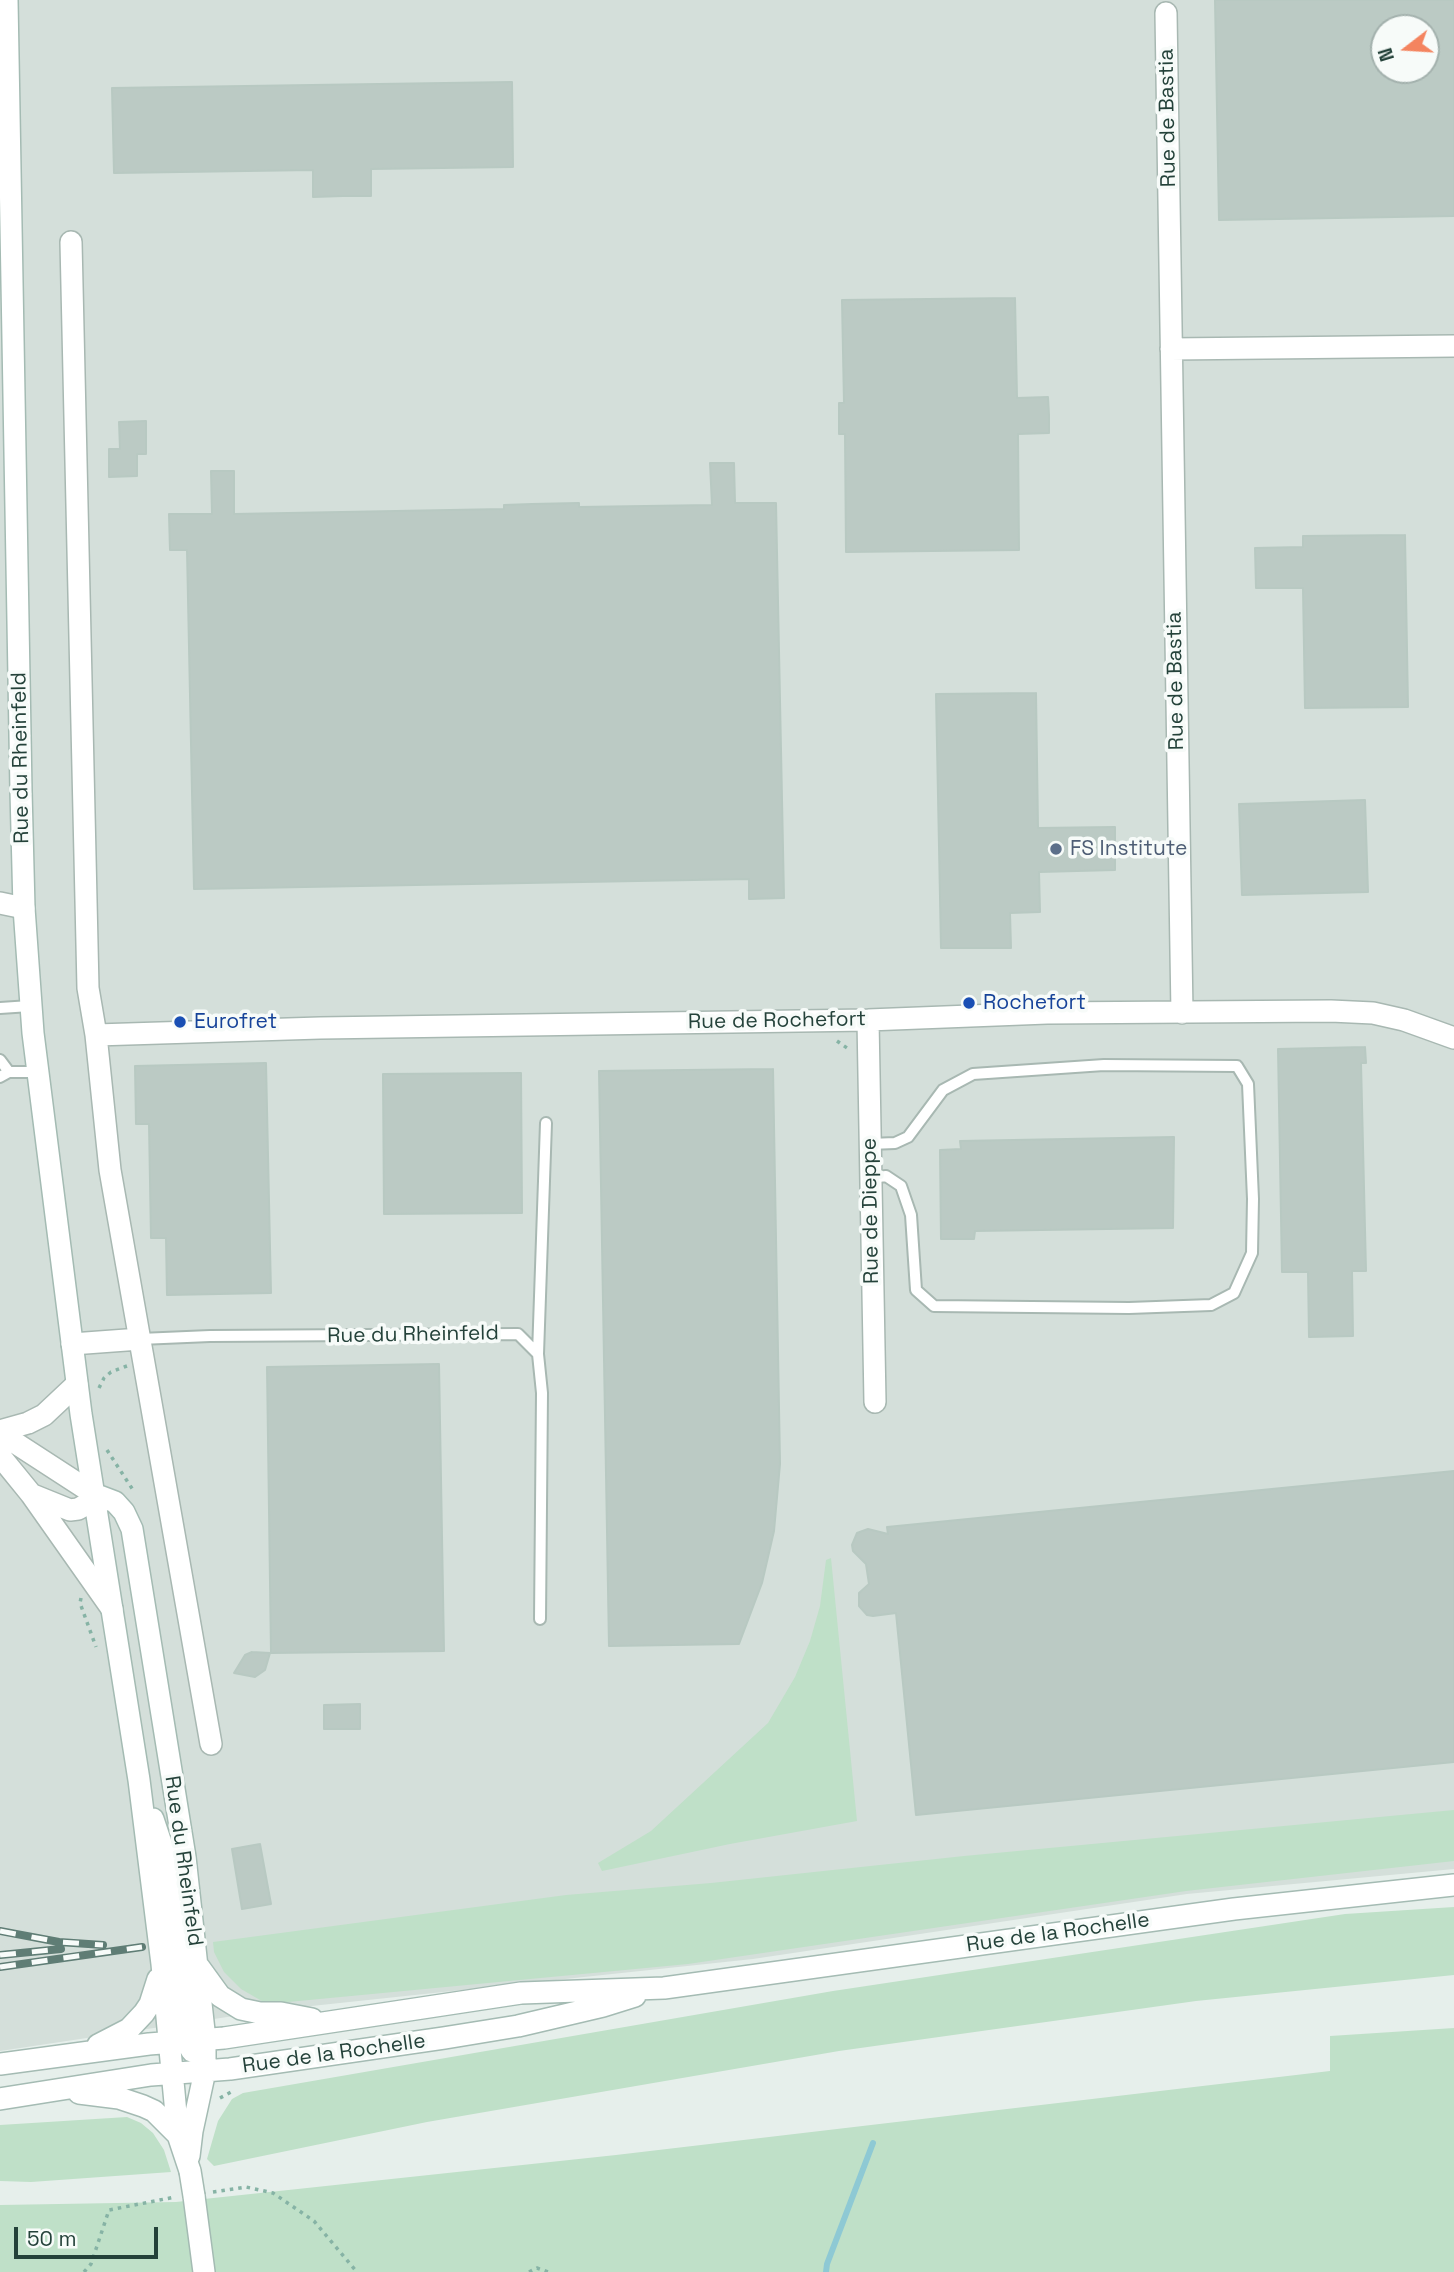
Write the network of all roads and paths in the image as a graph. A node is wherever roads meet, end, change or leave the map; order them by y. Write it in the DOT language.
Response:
graph roads {
  1 [pos="7,0"];
  2 [pos="1166,13"];
  3 [pos="71,242"];
  4 [pos="1454,346"];
  5 [pos="1171,349"];
  6 [pos="0,903"];
  7 [pos="24,908"];
  8 [pos="30,1006"];
  9 [pos="0,1008"];
  10 [pos="1182,1013"];
  11 [pos="868,1020"];
  12 [pos="96,1035"];
  13 [pos="1454,1038"];
  14 [pos="834,1039"];
  15 [pos="867,1051"];
  16 [pos="0,1060"];
  17 [pos="37,1072"];
  18 [pos="3,1073"];
  19 [pos="546,1123"];
  20 [pos="870,1144"];
  21 [pos="871,1178"];
  22 [pos="140,1339"];
  23 [pos="72,1344"];
  24 [pos="538,1354"];
  25 [pos="77,1384"];
  26 [pos="875,1402"];
  27 [pos="0,1432"];
  28 [pos="0,1456"];
  29 [pos="31,1494"];
  30 [pos="94,1494"];
  31 [pos="112,1609"];
  32 [pos="540,1619"];
  33 [pos="211,1744"];
  34 [pos="139,1780"];
  35 [pos="1454,1885"];
  36 [pos="162,1964"];
  37 [pos="198,1966"];
  38 [pos="664,1987"];
  39 [pos="328,2022"];
  40 [pos="187,2041"];
  41 [pos="81,2053"];
  42 [pos="0,2064"];
  43 [pos="205,2071"];
  44 [pos="172,2072"];
  45 [pos="56,2091"];
  46 [pos="0,2099"];
  47 [pos="178,2135"];
  48 [pos="189,2166"];
  49 [pos="193,2195"];
  50 [pos="84,2272"];
  51 [pos="204,2272"];
  52 [pos="357,2272"];
  53 [pos="528,2272"];
  54 [pos="548,2272"];
  1 -- 7 [label="street, Rue du Rheinfeld"];
  2 -- 5 [label="street, Rue de Bastia"];
  3 -- 12 [label="street"];
  4 -- 5 [label="street"];
  5 -- 10 [label="street, Rue de Bastia"];
  6 -- 7 [label="street"];
  7 -- 8 [label="street, Rue du Rheinfeld"];
  8 -- 9 [label="lane"];
  8 -- 17 [label="street, Rue du Rheinfeld"];
  10 -- 11 [label="street, Rue de Rochefort"];
  10 -- 13 [label="street, Rue de Rochefort"];
  11 -- 12 [label="street, Rue de Rochefort"];
  11 -- 15 [label="street, Rue de Dieppe"];
  12 -- 22 [label="street"];
  14 -- 15 [label="path"];
  15 -- 20 [label="street, Rue de Dieppe"];
  16 -- 18 [label="lane"];
  17 -- 18 [label="lane"];
  17 -- 23 [label="street, Rue du Rheinfeld"];
  19 -- 24 [label="lane"];
  20 -- 21 [label="street, Rue de Dieppe"];
  20 -- 21 [label="lane"];
  21 -- 26 [label="street, Rue de Dieppe"];
  22 -- 23 [label="street, Rue du Rheinfeld"];
  22 -- 24 [label="lane, Rue du Rheinfeld"];
  22 -- 33 [label="street"];
  23 -- 25 [label="street, Rue du Rheinfeld"];
  24 -- 32 [label="lane"];
  25 -- 27 [label="street"];
  25 -- 30 [label="street, Rue du Rheinfeld"];
  27 -- 30 [label="street"];
  28 -- 29 [label="street"];
  29 -- 30 [label="street"];
  29 -- 31 [label="street"];
  30 -- 31 [label="street, Rue du Rheinfeld"];
  30 -- 37 [label="street, Rue du Rheinfeld"];
  31 -- 34 [label="street, Rue du Rheinfeld"];
  34 -- 36 [label="street, Rue du Rheinfeld"];
  34 -- 40 [label="street, Rue du Rheinfeld"];
  35 -- 38 [label="street, Rue de la Rochelle"];
  36 -- 40 [label="street, Rue du Rheinfeld"];
  36 -- 41 [label="street"];
  37 -- 39 [label="street"];
  37 -- 40 [label="street, Rue du Rheinfeld"];
  38 -- 39 [label="street, Rue de la Rochelle"];
  38 -- 43 [label="street, Rue de la Rochelle"];
  39 -- 40 [label="street, Rue de la Rochelle"];
  40 -- 41 [label="street, Rue de la Rochelle"];
  40 -- 43 [label="street"];
  40 -- 44 [label="street, Rue du Rheinfeld"];
  41 -- 42 [label="street, Rue de la Rochelle"];
  43 -- 44 [label="street, Rue de la Rochelle"];
  43 -- 48 [label="street"];
  44 -- 45 [label="street, Rue de la Rochelle"];
  44 -- 47 [label="street, Rue du Rheinfeld"];
  45 -- 46 [label="street, Rue de la Rochelle"];
  45 -- 47 [label="street"];
  47 -- 48 [label="street"];
  48 -- 49 [label="street, bridge"];
  49 -- 50 [label="path"];
  49 -- 51 [label="street"];
  49 -- 52 [label="path"];
  53 -- 54 [label="path"];
}
